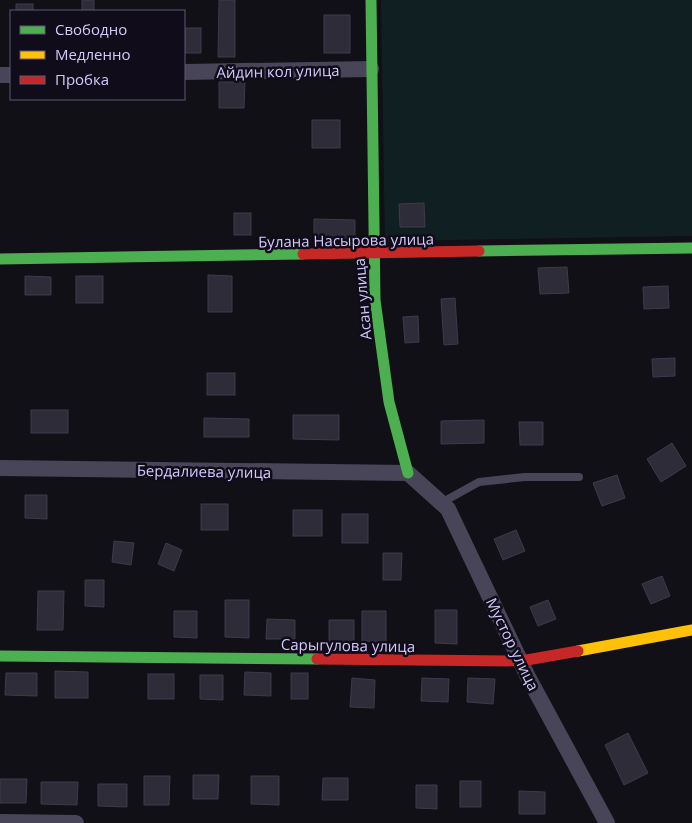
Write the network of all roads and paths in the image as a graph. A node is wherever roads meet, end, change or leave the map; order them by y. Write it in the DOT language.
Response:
graph roads {
  1 [pos="371,0"];
  2 [pos="372,69"];
  3 [pos="185,72"];
  4 [pos="692,248"];
  5 [pos="374,254"];
  6 [pos="0,259"];
  7 [pos="0,468"];
  8 [pos="408,473"];
  9 [pos="579,476"];
  10 [pos="441,503"];
  11 [pos="692,630"];
  12 [pos="0,656"];
  13 [pos="521,662"];
  14 [pos="0,822"];
  15 [pos="76,823"];
  16 [pos="607,823"];
  1 -- 2 [label="street, Асан улица"];
  2 -- 3 [label="street, Айдин кол улица"];
  2 -- 5 [label="street, Асан улица"];
  4 -- 5 [label="street, Булана Насырова улица"];
  5 -- 6 [label="street, Булана Насырова улица"];
  5 -- 8 [label="street, Асан улица"];
  7 -- 8 [label="street, Бердалиева улица"];
  8 -- 10 [label="street, Мустор улица"];
  9 -- 10 [label="lane"];
  10 -- 13 [label="street, Мустор улица"];
  11 -- 13 [label="street, Сарыгулова улица"];
  12 -- 13 [label="street, Сарыгулова улица"];
  13 -- 16 [label="street, Мустор улица"];
  14 -- 15 [label="street"];
}
